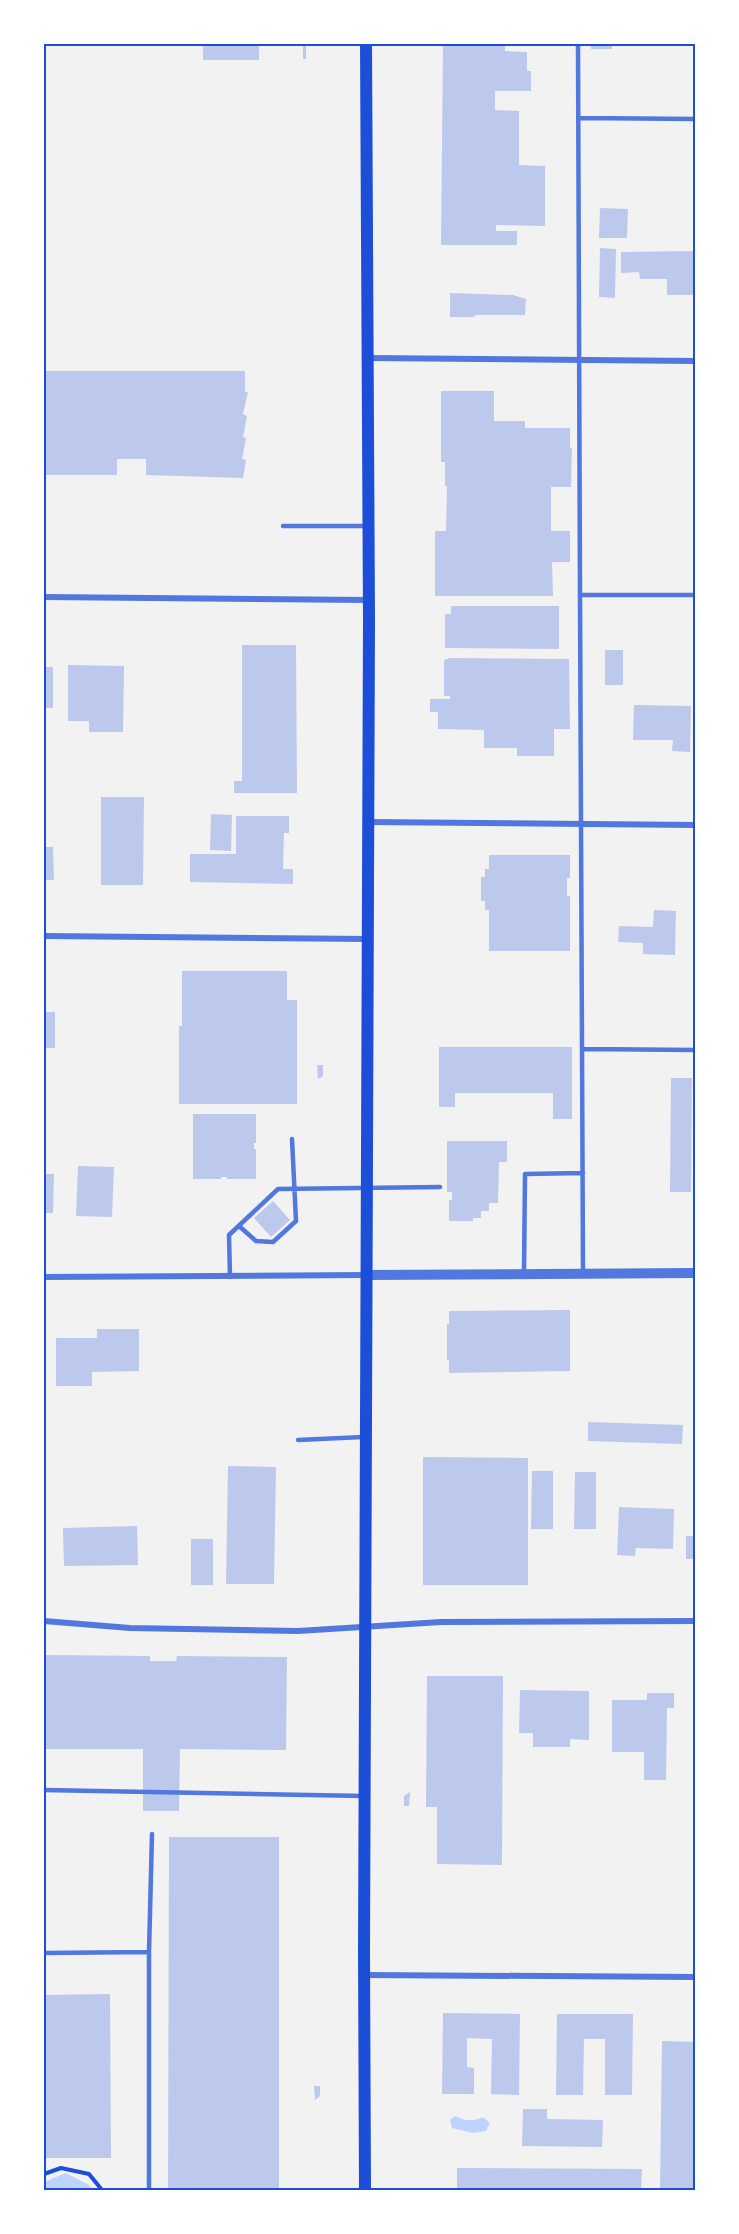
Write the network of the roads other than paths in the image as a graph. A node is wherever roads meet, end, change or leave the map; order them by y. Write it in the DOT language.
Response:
graph roads {
  1 [pos="366,44"];
  2 [pos="578,44"];
  3 [pos="579,118"];
  4 [pos="696,119"];
  5 [pos="368,358"];
  6 [pos="578,360"];
  7 [pos="696,361"];
  8 [pos="284,526"];
  9 [pos="368,526"];
  10 [pos="580,595"];
  11 [pos="696,595"];
  12 [pos="44,597"];
  13 [pos="369,600"];
  14 [pos="368,822"];
  15 [pos="582,825"];
  16 [pos="696,825"];
  17 [pos="44,936"];
  18 [pos="368,939"];
  19 [pos="583,1049"];
  20 [pos="696,1050"];
  21 [pos="292,1140"];
  22 [pos="583,1173"];
  23 [pos="368,1187"];
  24 [pos="440,1187"];
  25 [pos="294,1189"];
  26 [pos="239,1226"];
  27 [pos="696,1273"];
  28 [pos="524,1274"];
  29 [pos="583,1274"];
  30 [pos="367,1275"];
  31 [pos="44,1277"];
  32 [pos="230,1277"];
  33 [pos="366,1437"];
  34 [pos="298,1440"];
  35 [pos="696,1621"];
  36 [pos="44,1622"];
  37 [pos="365,1627"];
  38 [pos="44,1791"];
  39 [pos="364,1796"];
  40 [pos="152,1834"];
  41 [pos="149,1952"];
  42 [pos="44,1953"];
  43 [pos="364,1975"];
  44 [pos="696,1977"];
  45 [pos="149,2190"];
  46 [pos="365,2190"];
  1 -- 5 [label="main road"];
  2 -- 3 [label="lane"];
  3 -- 4 [label="lane"];
  3 -- 6 [label="lane"];
  5 -- 6 [label="street"];
  5 -- 9 [label="main road"];
  6 -- 7 [label="street"];
  6 -- 10 [label="lane"];
  8 -- 9 [label="lane"];
  9 -- 13 [label="main road"];
  10 -- 11 [label="lane"];
  10 -- 15 [label="lane"];
  12 -- 13 [label="street"];
  13 -- 14 [label="main road"];
  14 -- 15 [label="street"];
  14 -- 18 [label="main road"];
  15 -- 16 [label="street"];
  15 -- 19 [label="lane"];
  17 -- 18 [label="street"];
  18 -- 23 [label="main road"];
  19 -- 20 [label="lane"];
  19 -- 22 [label="lane"];
  21 -- 25 [label="lane"];
  22 -- 28 [label="lane"];
  22 -- 29 [label="lane"];
  23 -- 24 [label="lane"];
  23 -- 25 [label="lane"];
  23 -- 30 [label="main road"];
  25 -- 26 [label="lane"];
  25 -- 26 [label="lane"];
  26 -- 32 [label="lane"];
  27 -- 29 [label="street"];
  28 -- 29 [label="street"];
  28 -- 30 [label="street"];
  30 -- 32 [label="street"];
  30 -- 33 [label="main road"];
  31 -- 32 [label="street"];
  33 -- 34 [label="lane"];
  33 -- 37 [label="main road"];
  35 -- 37 [label="street"];
  36 -- 37 [label="street"];
  37 -- 39 [label="main road"];
  38 -- 39 [label="lane"];
  39 -- 43 [label="main road"];
  40 -- 41 [label="lane"];
  41 -- 42 [label="lane"];
  41 -- 45 [label="lane"];
  43 -- 44 [label="street"];
  43 -- 46 [label="main road"];
}
